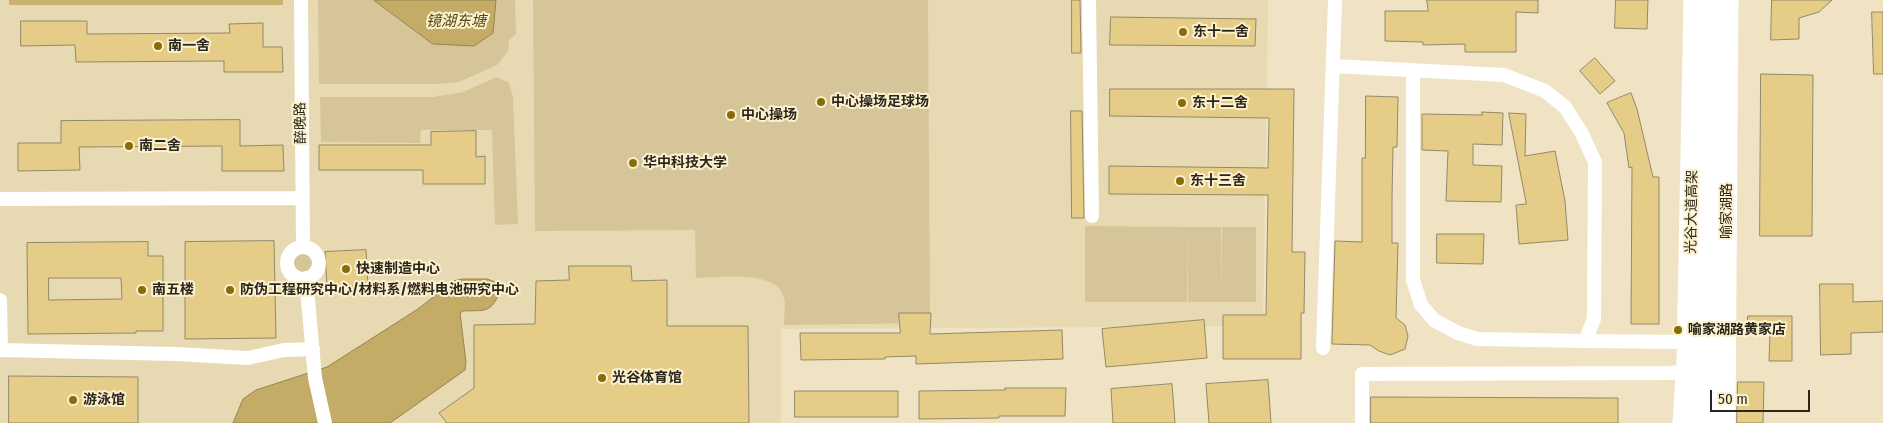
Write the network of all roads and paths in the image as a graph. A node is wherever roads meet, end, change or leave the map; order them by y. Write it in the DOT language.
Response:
graph roads {
  1 [pos="301,0"];
  2 [pos="1089,0"];
  3 [pos="1335,0"];
  4 [pos="1685,0"];
  5 [pos="1696,0"];
  6 [pos="1716,0"];
  7 [pos="1728,0"];
  8 [pos="1332,66"];
  9 [pos="1413,71"];
  10 [pos="303,198"];
  11 [pos="0,199"];
  12 [pos="1092,216"];
  13 [pos="303,247"];
  14 [pos="306,278"];
  15 [pos="0,300"];
  16 [pos="1585,341"];
  17 [pos="1684,342"];
  18 [pos="1323,348"];
  19 [pos="313,349"];
  20 [pos="1684,372"];
  21 [pos="325,423"];
  22 [pos="1362,423"];
  23 [pos="1685,423"];
  24 [pos="1710,423"];
  25 [pos="1726,423"];
  1 -- 10 [label="street, 醉晚路"];
  2 -- 12 [label="street"];
  3 -- 8 [label="street"];
  4 -- 17 [label="main road"];
  5 -- 23 [label="highway, 光谷大道高架"];
  6 -- 24 [label="highway, 光谷大道高架"];
  7 -- 25 [label="main road, 喻家湖路"];
  8 -- 9 [label="street"];
  8 -- 18 [label="street"];
  9 -- 16 [label="street"];
  9 -- 16 [label="street"];
  10 -- 11 [label="street"];
  10 -- 13 [label="street, 醉晚路"];
  13 -- 14 [label="street"];
  13 -- 14 [label="street"];
  14 -- 19 [label="street"];
  15 -- 19 [label="street"];
  16 -- 17 [label="street"];
  17 -- 20 [label="main road"];
  19 -- 21 [label="street"];
  20 -- 22 [label="street"];
  20 -- 23 [label="main road"];
}
